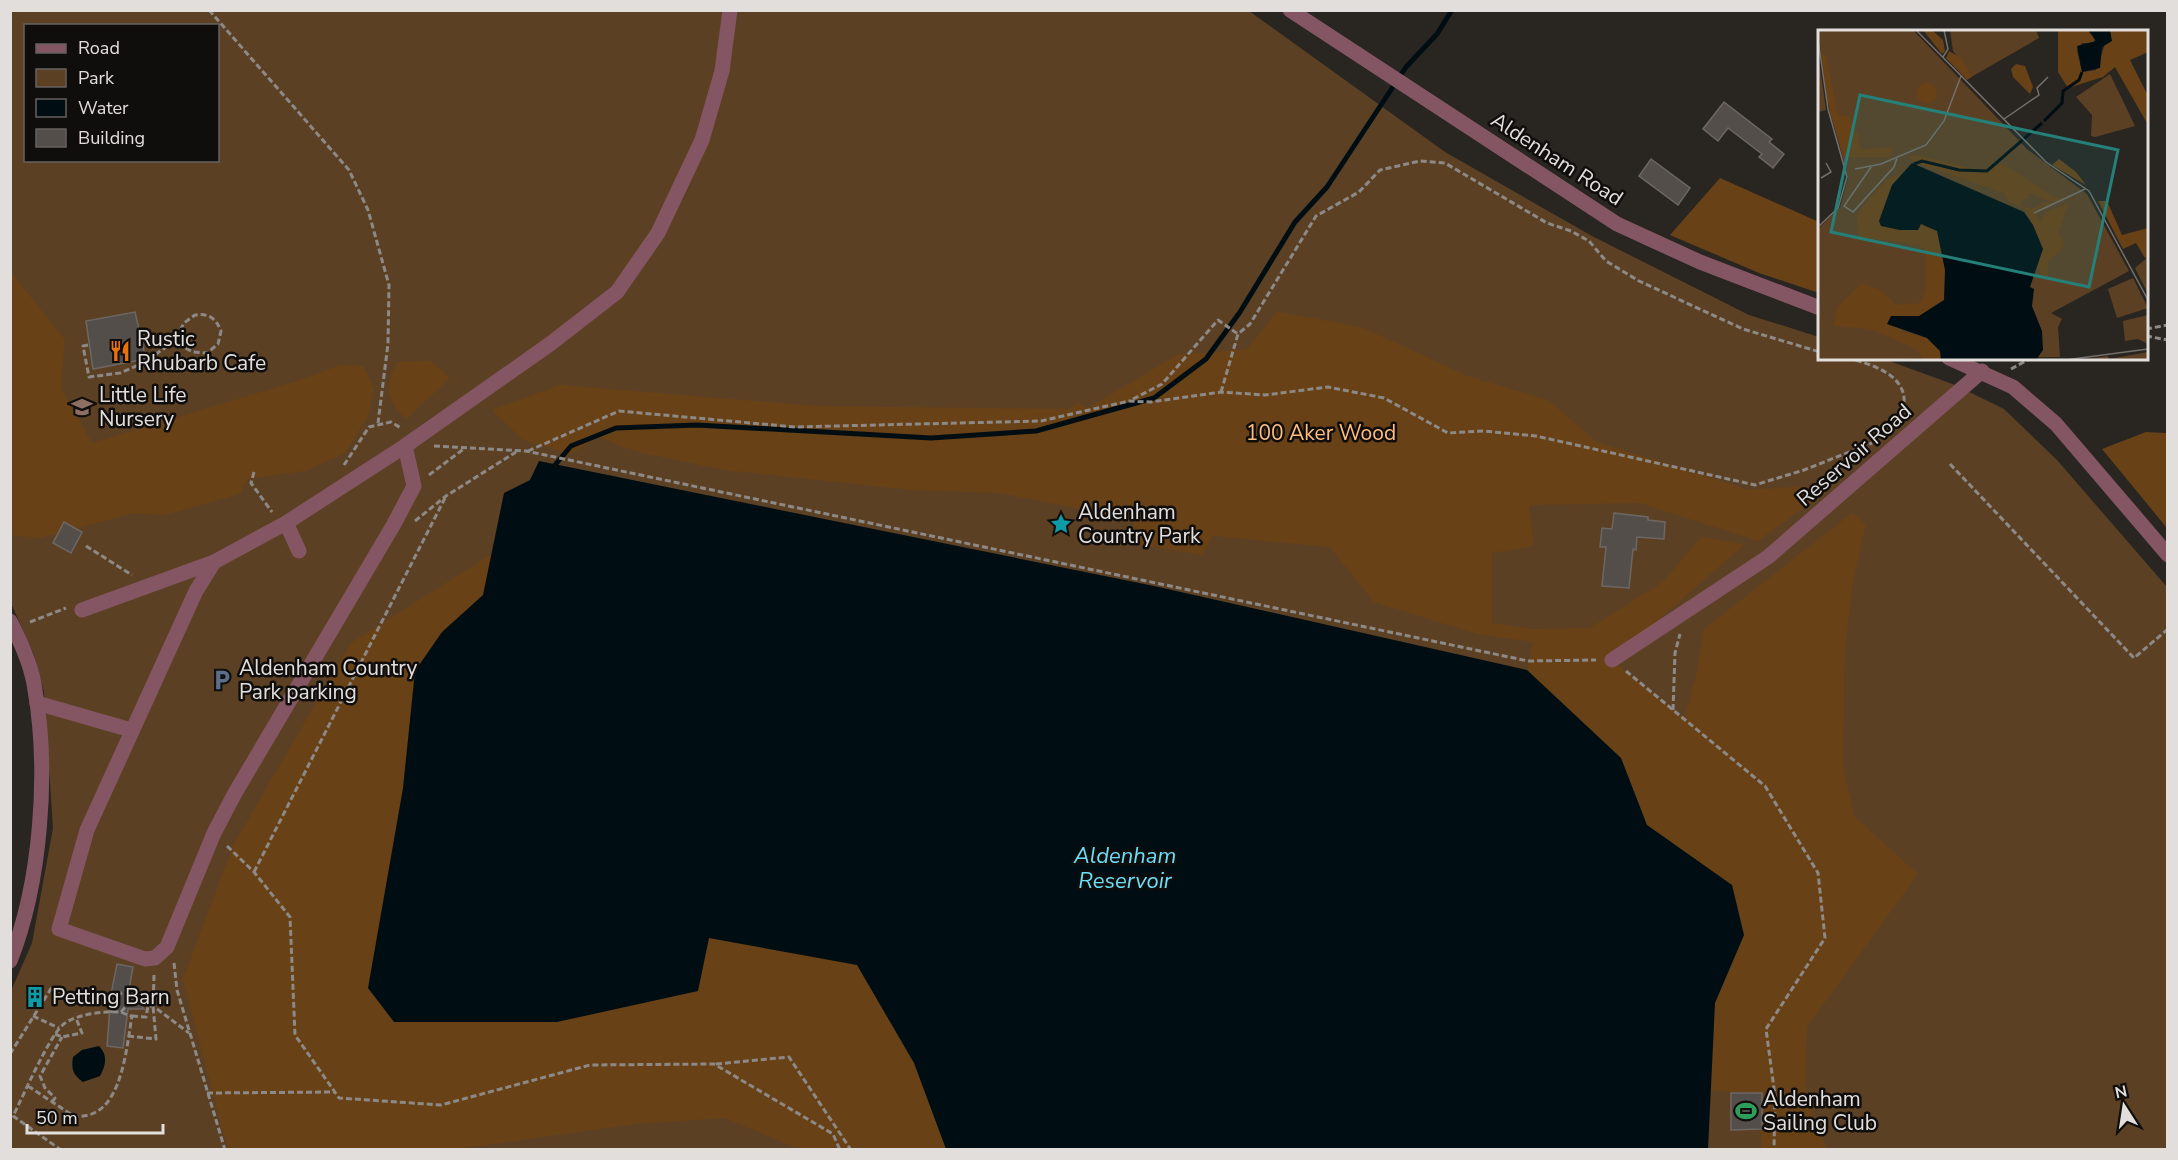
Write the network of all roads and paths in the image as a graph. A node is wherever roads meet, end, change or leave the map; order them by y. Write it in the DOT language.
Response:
graph roads {
  1 [pos="209,10"];
  2 [pos="730,10"];
  3 [pos="1290,10"];
  4 [pos="1818,307"];
  5 [pos="2168,325"];
  6 [pos="2148,329"];
  7 [pos="1238,334"];
  8 [pos="2148,336"];
  9 [pos="2168,340"];
  10 [pos="174,342"];
  11 [pos="88,345"];
  12 [pos="1818,352"];
  13 [pos="1856,360"];
  14 [pos="1954,360"];
  15 [pos="2028,360"];
  16 [pos="2011,370"];
  17 [pos="1982,371"];
  18 [pos="1221,392"];
  19 [pos="1129,401"];
  20 [pos="378,423"];
  21 [pos="1893,427"];
  22 [pos="1880,439"];
  23 [pos="409,443"];
  24 [pos="517,450"];
  25 [pos="526,451"];
  26 [pos="1950,464"];
  27 [pos="255,472"];
  28 [pos="414,486"];
  29 [pos="334,492"];
  30 [pos="446,496"];
  31 [pos="398,518"];
  32 [pos="284,525"];
  33 [pos="86,546"];
  34 [pos="299,551"];
  35 [pos="2168,555"];
  36 [pos="213,562"];
  37 [pos="148,586"];
  38 [pos="82,610"];
  39 [pos="1686,611"];
  40 [pos="12,625"];
  41 [pos="2168,629"];
  42 [pos="1612,660"];
  43 [pos="37,703"];
  44 [pos="1673,710"];
  45 [pos="131,730"];
  46 [pos="214,833"];
  47 [pos="254,872"];
  48 [pos="172,934"];
  49 [pos="155,958"];
  50 [pos="10,961"];
  51 [pos="51,987"];
  52 [pos="155,994"];
  53 [pos="128,1004"];
  54 [pos="153,1006"];
  55 [pos="121,1012"];
  56 [pos="111,1013"];
  57 [pos="33,1016"];
  58 [pos="132,1016"];
  59 [pos="76,1018"];
  60 [pos="59,1028"];
  61 [pos="189,1033"];
  62 [pos="56,1034"];
  63 [pos="128,1036"];
  64 [pos="62,1037"];
  65 [pos="10,1054"];
  66 [pos="714,1064"];
  67 [pos="28,1086"];
  68 [pos="335,1092"];
  69 [pos="207,1093"];
  70 [pos="52,1102"];
  71 [pos="61,1149"];
  72 [pos="225,1149"];
  73 [pos="840,1149"];
  74 [pos="851,1149"];
  75 [pos="1774,1149"];
  1 -- 20 [label="path"];
  2 -- 23 [label="street"];
  3 -- 4 [label="street, Aldenham Road"];
  5 -- 6 [label="path"];
  7 -- 12 [label="path"];
  7 -- 18 [label="path"];
  7 -- 19 [label="path"];
  8 -- 9 [label="path"];
  10 -- 10 [label="path"];
  10 -- 11 [label="path"];
  13 -- 21 [label="path"];
  14 -- 17 [label="street"];
  15 -- 16 [label="path"];
  17 -- 35 [label="street"];
  17 -- 39 [label="street, Reservoir Road"];
  18 -- 19 [label="path"];
  18 -- 22 [label="path"];
  19 -- 25 [label="path"];
  20 -- 23 [label="path"];
  20 -- 29 [label="path"];
  23 -- 28 [label="street"];
  23 -- 29 [label="street"];
  24 -- 25 [label="path"];
  24 -- 28 [label="path"];
  24 -- 30 [label="path"];
  25 -- 42 [label="path"];
  26 -- 41 [label="path"];
  27 -- 32 [label="path"];
  28 -- 31 [label="street"];
  29 -- 32 [label="street"];
  30 -- 31 [label="path"];
  30 -- 47 [label="path"];
  31 -- 46 [label="street"];
  32 -- 34 [label="street"];
  32 -- 36 [label="street"];
  33 -- 37 [label="path"];
  36 -- 37 [label="street"];
  36 -- 45 [label="street"];
  37 -- 38 [label="street"];
  38 -- 40 [label="path"];
  39 -- 42 [label="street, Reservoir Road"];
  39 -- 44 [label="path"];
  40 -- 43 [label="street"];
  42 -- 44 [label="path"];
  43 -- 45 [label="street"];
  43 -- 50 [label="street"];
  44 -- 75 [label="path"];
  45 -- 49 [label="street"];
  46 -- 47 [label="path"];
  46 -- 48 [label="street"];
  47 -- 68 [label="path"];
  48 -- 49 [label="street"];
  48 -- 61 [label="path"];
  49 -- 52 [label="path"];
  51 -- 57 [label="path"];
  52 -- 54 [label="path"];
  52 -- 56 [label="path"];
  53 -- 55 [label="path"];
  54 -- 58 [label="path"];
  54 -- 61 [label="path"];
  54 -- 63 [label="path"];
  55 -- 56 [label="path"];
  55 -- 58 [label="path"];
  56 -- 59 [label="path"];
  57 -- 60 [label="path"];
  57 -- 65 [label="path"];
  58 -- 63 [label="path"];
  59 -- 60 [label="path"];
  59 -- 64 [label="path"];
  60 -- 62 [label="path"];
  61 -- 69 [label="path"];
  62 -- 64 [label="path"];
  62 -- 67 [label="path"];
  63 -- 70 [label="path"];
  64 -- 70 [label="path"];
  66 -- 68 [label="path"];
  66 -- 73 [label="path"];
  66 -- 74 [label="path"];
  67 -- 70 [label="path"];
  67 -- 71 [label="path"];
  68 -- 69 [label="path"];
  69 -- 72 [label="path"];
}
